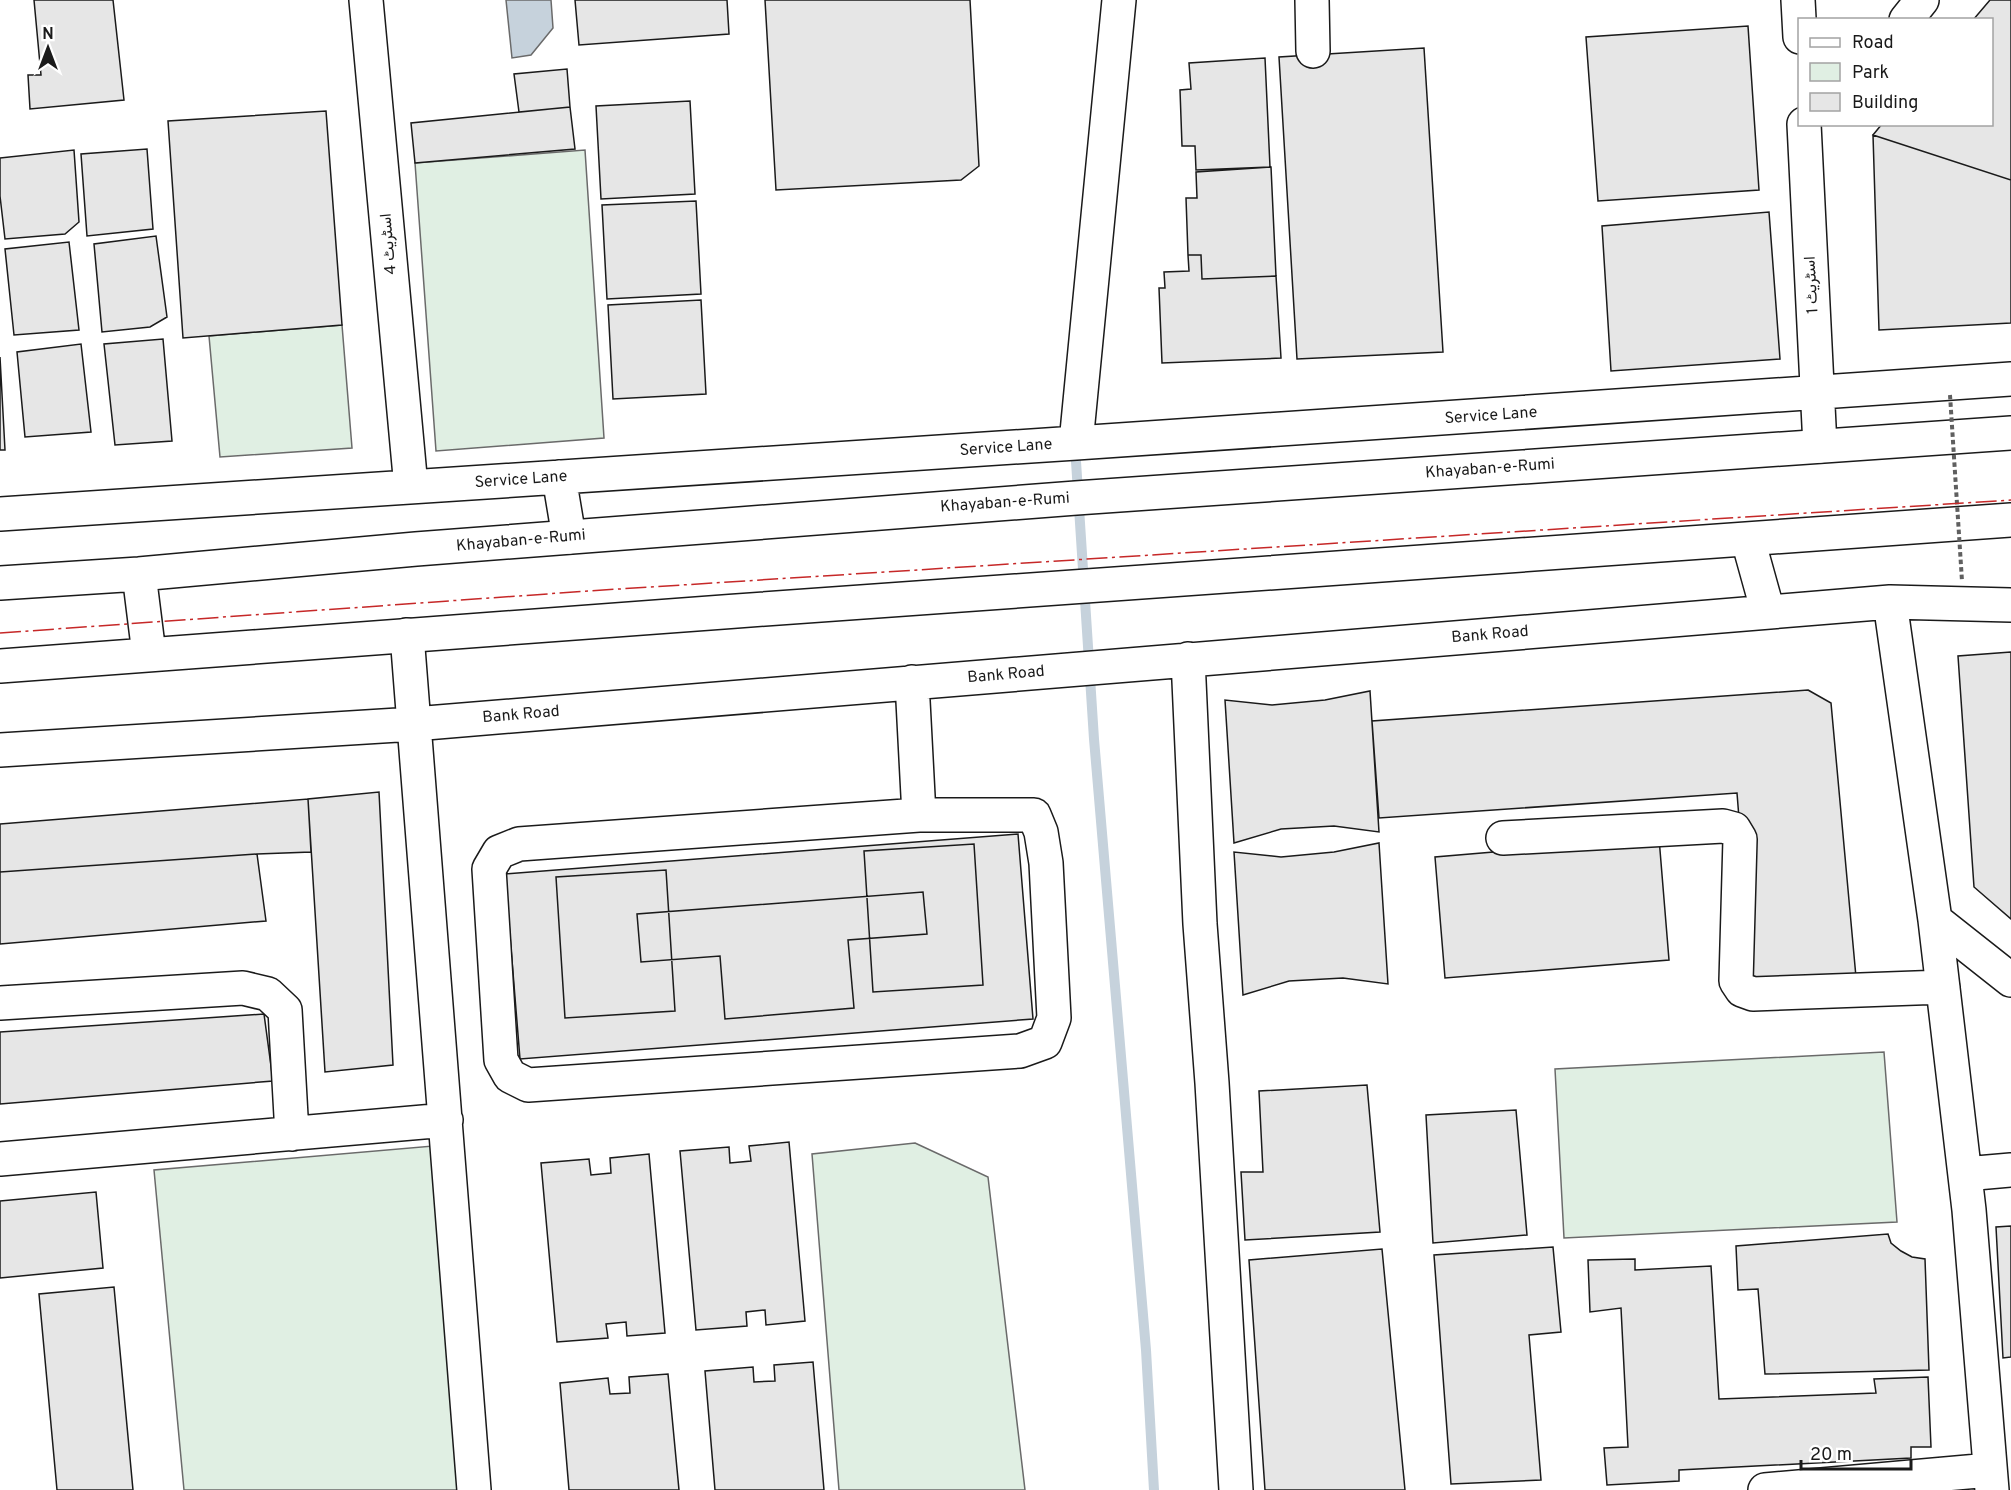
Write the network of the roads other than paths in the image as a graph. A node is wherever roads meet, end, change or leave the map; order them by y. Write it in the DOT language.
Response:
graph roads {
  1 [pos="366,0"];
  2 [pos="1119,0"];
  3 [pos="1312,0"];
  4 [pos="1798,0"];
  5 [pos="1922,0"];
  6 [pos="1799,18"];
  7 [pos="1908,18"];
  8 [pos="1313,51"];
  9 [pos="1810,131"];
  10 [pos="2011,379"];
  11 [pos="1817,394"];
  12 [pos="2011,433"];
  13 [pos="1076,443"];
  14 [pos="1820,446"];
  15 [pos="559,477"];
  16 [pos="411,488"];
  17 [pos="0,514"];
  18 [pos="2010,520"];
  19 [pos="569,537"];
  20 [pos="1748,540"];
  21 [pos="139,574"];
  22 [pos="0,583"];
  23 [pos="1890,602"];
  24 [pos="2011,605"];
  25 [pos="1768,612"];
  26 [pos="407,634"];
  27 [pos="149,654"];
  28 [pos="1188,659"];
  29 [pos="0,666"];
  30 [pos="912,682"];
  31 [pos="414,724"];
  32 [pos="0,750"];
  33 [pos="919,815"];
  34 [pos="1503,838"];
  35 [pos="1935,920"];
  36 [pos="2011,980"];
  37 [pos="1943,987"];
  38 [pos="0,1003"];
  39 [pos="446,1120"];
  40 [pos="292,1134"];
  41 [pos="0,1159"];
  42 [pos="2011,1170"];
  43 [pos="1965,1174"];
  44 [pos="1991,1480"];
  45 [pos="474,1490"];
  46 [pos="1236,1490"];
  47 [pos="1764,1490"];
  1 -- 16 [label="street, اسٹریٹ 4"];
  2 -- 13 [label="street"];
  3 -- 8 [label="street"];
  4 -- 6 [label="street"];
  5 -- 7 [label="street"];
  9 -- 11 [label="street, اسٹریٹ 1"];
  10 -- 11 [label="street, Service Lane"];
  11 -- 13 [label="street, Service Lane"];
  11 -- 14 [label="street, اسٹریٹ 1"];
  12 -- 14 [label="street, Khayaban-e-Rumi"];
  13 -- 15 [label="street, Service Lane"];
  14 -- 19 [label="street, Khayaban-e-Rumi"];
  15 -- 16 [label="street, Service Lane"];
  15 -- 19 [label="street"];
  16 -- 17 [label="street, Service Lane"];
  18 -- 20 [label="street"];
  19 -- 21 [label="street, Khayaban-e-Rumi"];
  20 -- 25 [label="street"];
  20 -- 26 [label="street"];
  21 -- 22 [label="street, Khayaban-e-Rumi"];
  21 -- 27 [label="street"];
  23 -- 24 [label="street, Bank Road"];
  23 -- 25 [label="street, Bank Road"];
  23 -- 35 [label="street"];
  25 -- 28 [label="street, Bank Road"];
  26 -- 27 [label="street"];
  26 -- 31 [label="street"];
  27 -- 29 [label="street"];
  28 -- 30 [label="street, Bank Road"];
  28 -- 46 [label="street"];
  30 -- 31 [label="street, Bank Road"];
  30 -- 33 [label="street"];
  31 -- 32 [label="street, Bank Road"];
  31 -- 39 [label="street"];
  33 -- 33 [label="street"];
  34 -- 37 [label="street"];
  35 -- 36 [label="street"];
  35 -- 37 [label="street"];
  37 -- 43 [label="street"];
  38 -- 40 [label="street"];
  39 -- 40 [label="street"];
  39 -- 45 [label="street"];
  40 -- 41 [label="street"];
  42 -- 43 [label="street"];
  43 -- 44 [label="street"];
  44 -- 47 [label="street"];
}
